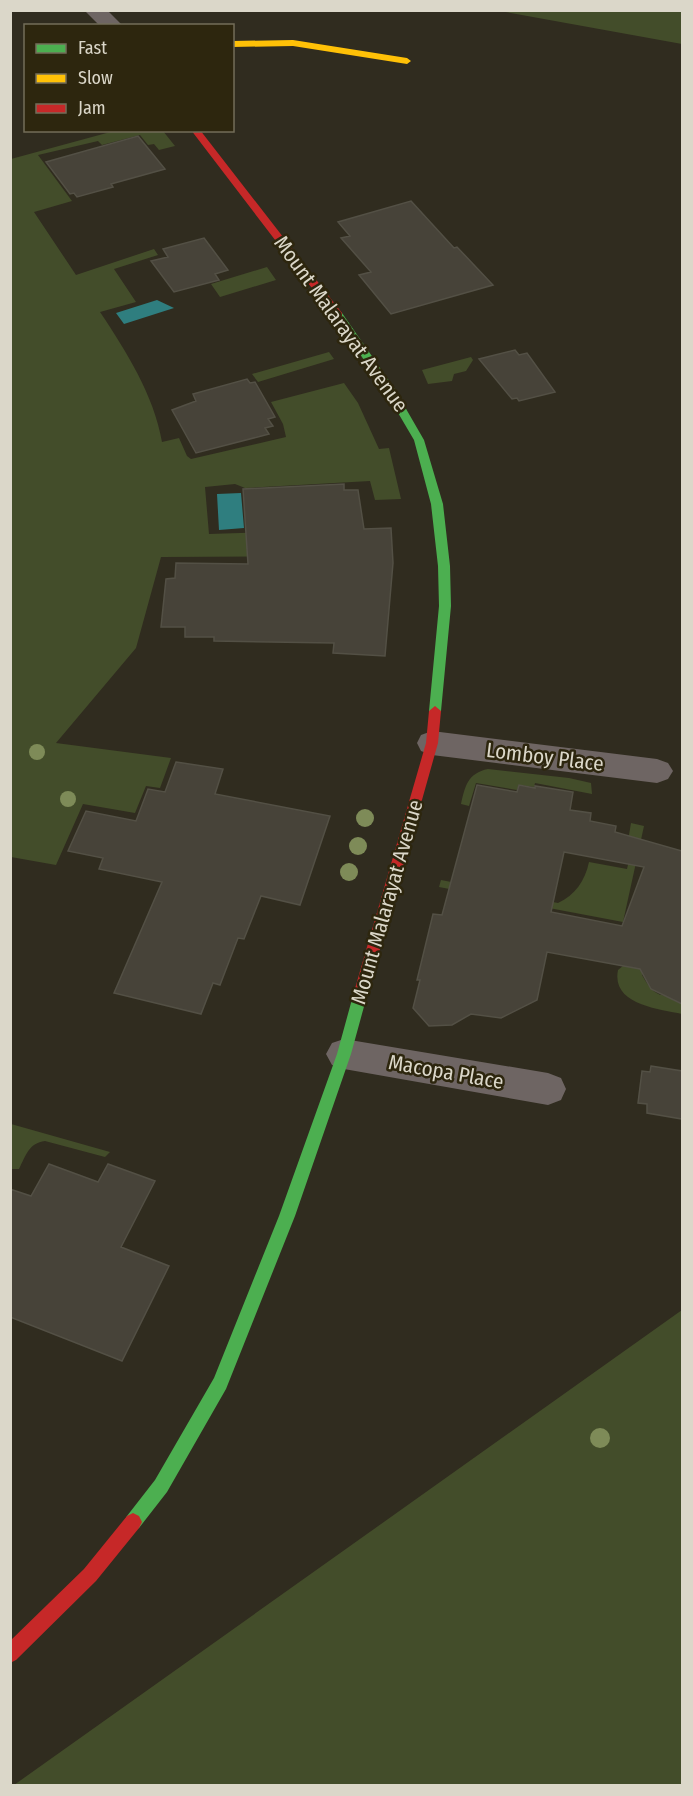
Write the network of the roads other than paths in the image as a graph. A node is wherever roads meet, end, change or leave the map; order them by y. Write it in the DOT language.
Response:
graph roads {
  1 [pos="94,10"];
  2 [pos="111,24"];
  3 [pos="234,44"];
  4 [pos="407,61"];
  5 [pos="197,132"];
  6 [pos="432,743"];
  7 [pos="657,771"];
  8 [pos="344,1054"];
  9 [pos="548,1089"];
  10 [pos="10,1654"];
  1 -- 2 [label="street"];
  3 -- 4 [label="street"];
  5 -- 6 [label="street, Mount Malarayat Avenue"];
  6 -- 7 [label="street, Lomboy Place"];
  6 -- 8 [label="street, Mount Malarayat Avenue"];
  8 -- 9 [label="street, Macopa Place"];
  8 -- 10 [label="street, Mount Malarayat Avenue"];
}
